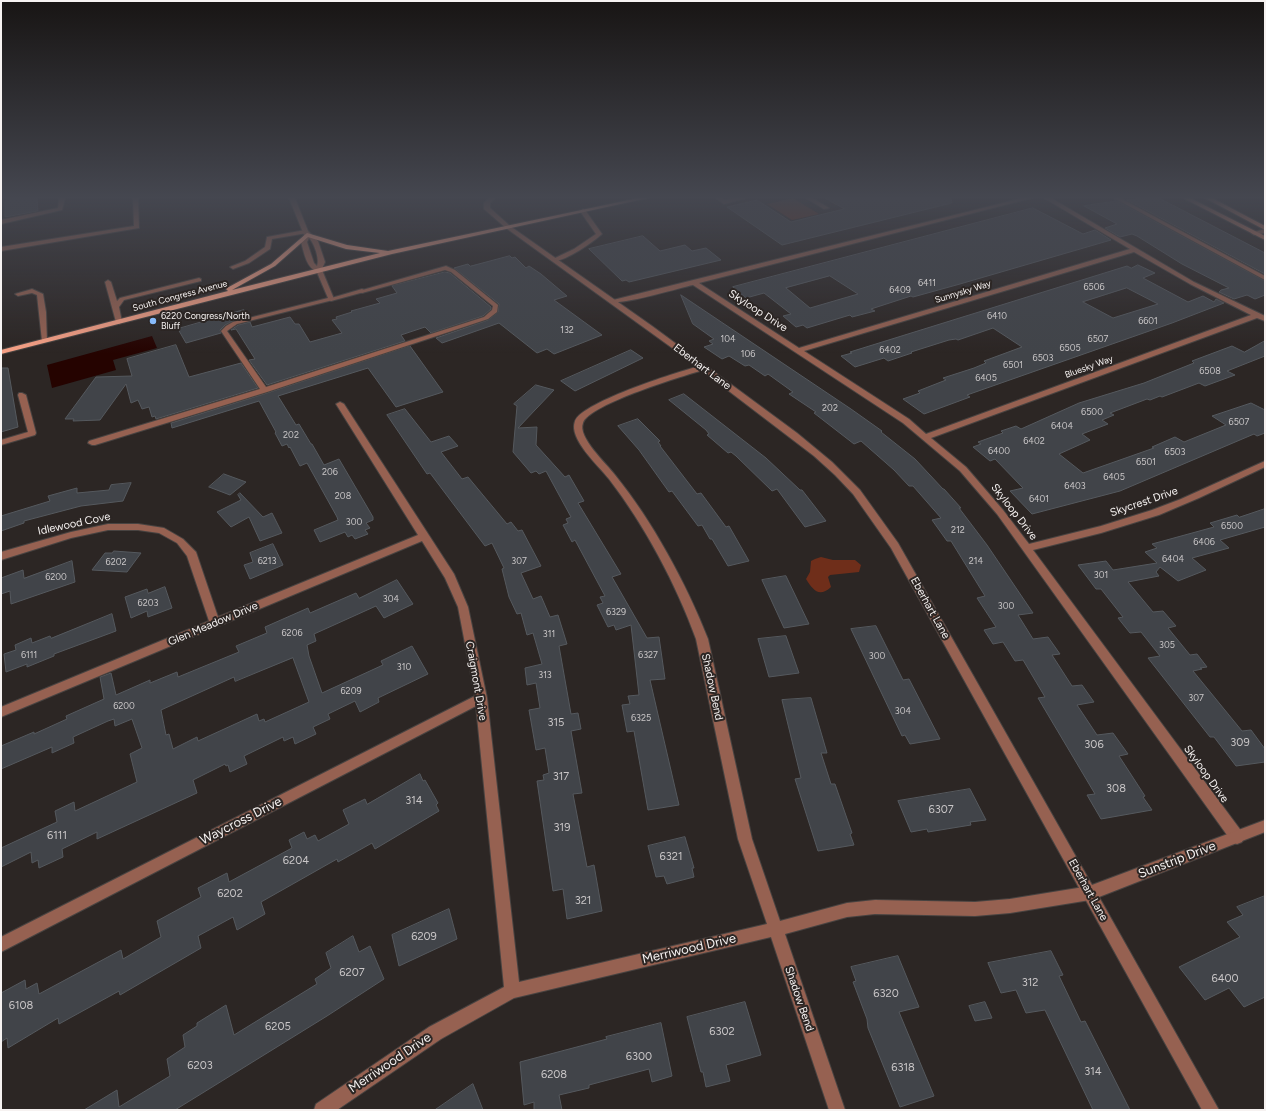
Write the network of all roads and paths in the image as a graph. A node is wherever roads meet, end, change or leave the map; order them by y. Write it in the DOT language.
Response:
graph roads {
  1 [pos="265,250"];
  2 [pos="289,250"];
  3 [pos="307,250"];
  4 [pos="318,250"];
  5 [pos="372,250"];
  6 [pos="402,250"];
  7 [pos="540,250"];
  8 [pos="576,250"];
  9 [pos="825,250"];
  10 [pos="1134,250"];
  11 [pos="1213,250"];
  12 [pos="392,252"];
  13 [pos="554,260"];
  14 [pos="233,267"];
  15 [pos="319,270"];
  16 [pos="1265,278"];
  17 [pos="199,280"];
  18 [pos="108,282"];
  19 [pos="694,283"];
  20 [pos="362,290"];
  21 [pos="18,294"];
  22 [pos="216,296"];
  23 [pos="331,299"];
  24 [pos="612,301"];
  25 [pos="116,307"];
  26 [pos="1261,317"];
  27 [pos="119,322"];
  28 [pos="45,341"];
  29 [pos="798,351"];
  30 [pos="1,352"];
  31 [pos="704,367"];
  32 [pos="264,390"];
  33 [pos="22,395"];
  34 [pos="340,404"];
  35 [pos="926,437"];
  36 [pos="1,443"];
  37 [pos="92,443"];
  38 [pos="1265,464"];
  39 [pos="424,536"];
  40 [pos="1027,548"];
  41 [pos="1,556"];
  42 [pos="215,623"];
  43 [pos="481,698"];
  44 [pos="1,712"];
  45 [pos="1265,826"];
  46 [pos="1238,837"];
  47 [pos="1090,893"];
  48 [pos="776,929"];
  49 [pos="1,945"];
  50 [pos="512,991"];
  51 [pos="322,1110"];
  52 [pos="837,1110"];
  53 [pos="1211,1110"];
  1 -- 14 [label="lane"];
  2 -- 22 [label="main road"];
  3 -- 15 [label="street"];
  4 -- 15 [label="street"];
  5 -- 12 [label="main road"];
  6 -- 12 [label="main road, South Congress Avenue"];
  7 -- 13 [label="street, Eberhart Lane"];
  8 -- 13 [label="lane"];
  9 -- 19 [label="street"];
  10 -- 26 [label="street"];
  10 -- 29 [label="street, Sunnysky Way"];
  11 -- 16 [label="lane"];
  12 -- 15 [label="main road, South Congress Avenue"];
  13 -- 24 [label="street, Eberhart Lane"];
  15 -- 22 [label="main road, South Congress Avenue"];
  15 -- 23 [label="lane"];
  17 -- 25 [label="lane"];
  18 -- 25 [label="lane"];
  19 -- 24 [label="street"];
  19 -- 29 [label="street, Skyloop Drive"];
  20 -- 23 [label="street"];
  20 -- 32 [label="lane"];
  21 -- 28 [label="lane"];
  22 -- 27 [label="main road, South Congress Avenue"];
  23 -- 32 [label="lane"];
  24 -- 31 [label="street, Eberhart Lane"];
  25 -- 27 [label="lane"];
  26 -- 35 [label="street, Bluesky Way"];
  27 -- 28 [label="main road, South Congress Avenue"];
  28 -- 30 [label="main road, South Congress Avenue"];
  29 -- 35 [label="street, Skyloop Drive"];
  31 -- 47 [label="street, Eberhart Lane"];
  31 -- 48 [label="street, Shadow Bend"];
  32 -- 37 [label="lane"];
  33 -- 36 [label="lane"];
  34 -- 39 [label="street, Craigmont Drive"];
  35 -- 40 [label="street, Skyloop Drive"];
  38 -- 40 [label="street, Skycrest Drive"];
  39 -- 42 [label="street, Glen Meadow Drive"];
  39 -- 43 [label="street, Craigmont Drive"];
  40 -- 46 [label="street, Skyloop Drive"];
  41 -- 42 [label="street, Idlewood Cove"];
  42 -- 44 [label="street, Glen Meadow Drive"];
  43 -- 49 [label="street, Waycross Drive"];
  43 -- 50 [label="street, Craigmont Drive"];
  45 -- 46 [label="street, Sunstrip Drive"];
  46 -- 47 [label="street, Sunstrip Drive"];
  47 -- 48 [label="street, Merriwood Drive"];
  47 -- 53 [label="street, Eberhart Lane"];
  48 -- 50 [label="street, Merriwood Drive"];
  48 -- 52 [label="street, Shadow Bend"];
  50 -- 51 [label="street, Merriwood Drive"];
}
